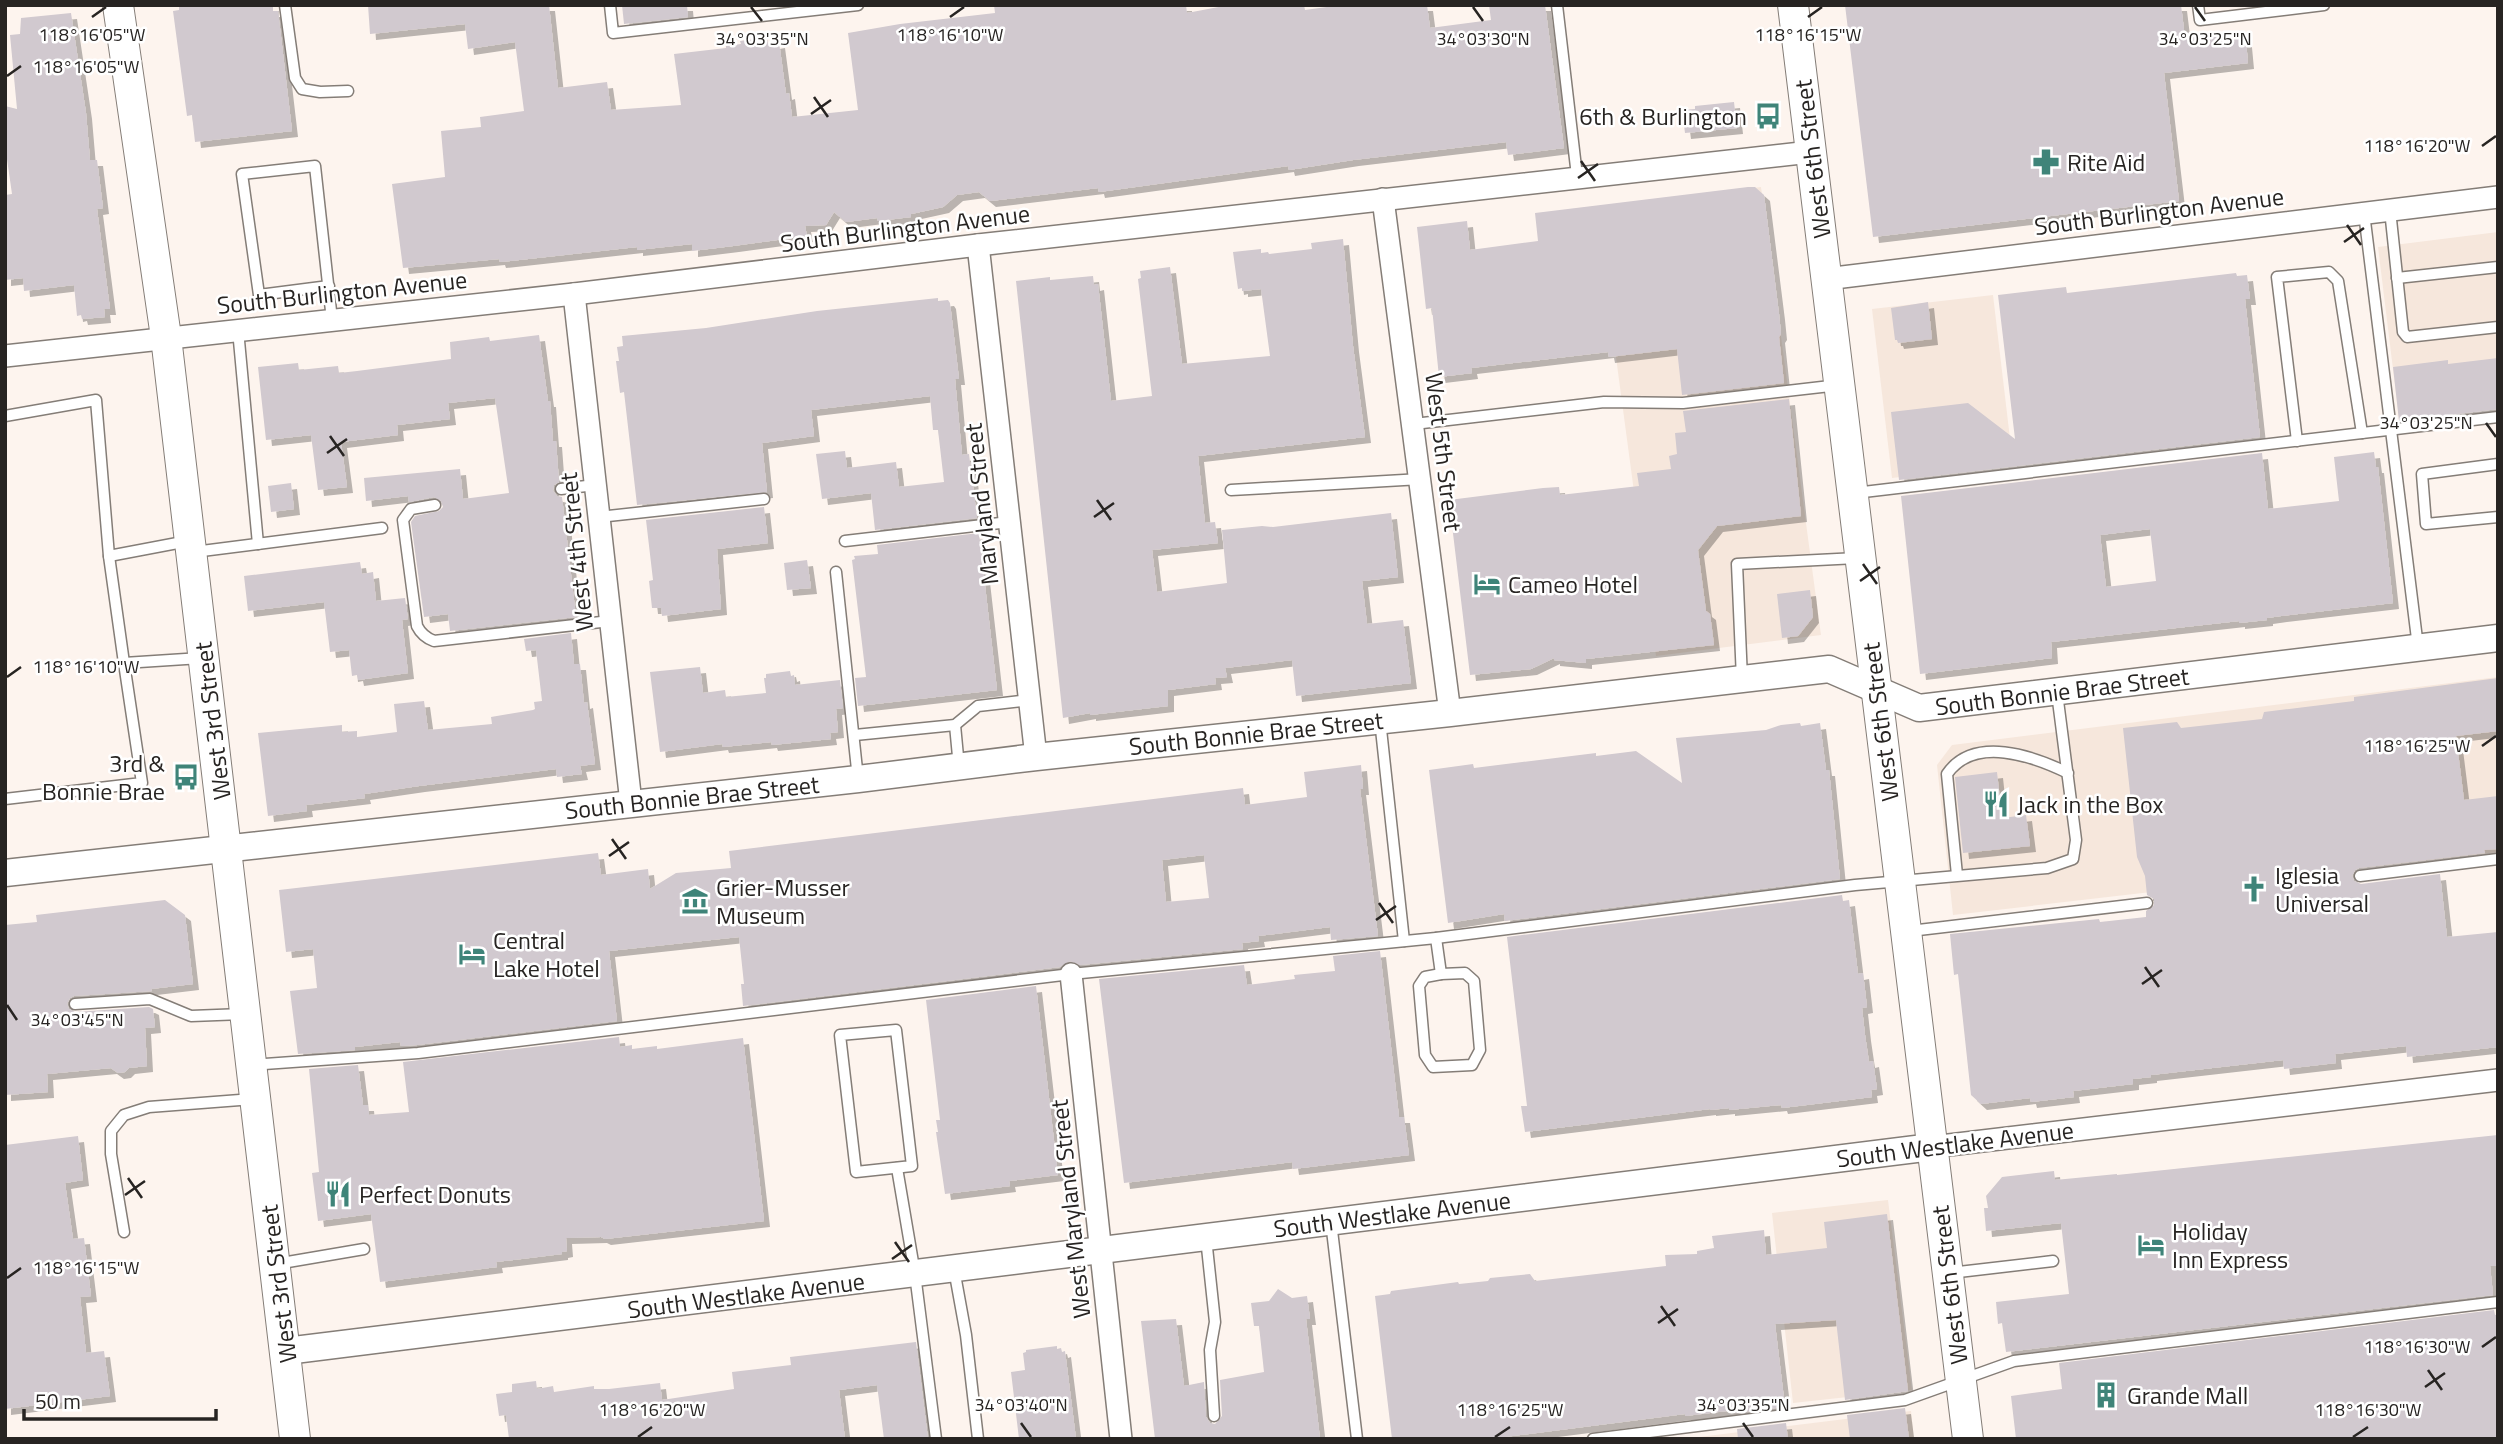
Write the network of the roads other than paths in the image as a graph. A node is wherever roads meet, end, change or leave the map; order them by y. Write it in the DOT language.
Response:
graph roads {
  1 [pos="118,5"];
  2 [pos="285,5"];
  3 [pos="610,5"];
  4 [pos="858,5"];
  5 [pos="1557,5"];
  6 [pos="1793,5"];
  7 [pos="2198,5"];
  8 [pos="2324,5"];
  9 [pos="843,6"];
  10 [pos="348,91"];
  11 [pos="1811,152"];
  12 [pos="1577,176"];
  13 [pos="2498,197"];
  14 [pos="1384,199"];
  15 [pos="2390,210"];
  16 [pos="2364,213"];
  17 [pos="978,245"];
  18 [pos="2498,267"];
  19 [pos="2397,278"];
  20 [pos="1826,279"];
  21 [pos="329,286"];
  22 [pos="574,294"];
  23 [pos="332,320"];
  24 [pos="2498,327"];
  25 [pos="238,330"];
  26 [pos="166,337"];
  27 [pos="5,356"];
  28 [pos="1839,385"];
  29 [pos="5,416"];
  30 [pos="2498,417"];
  31 [pos="1414,425"];
  32 [pos="2391,429"];
  33 [pos="2362,433"];
  34 [pos="2297,440"];
  35 [pos="2498,464"];
  36 [pos="1421,479"];
  37 [pos="595,485"];
  38 [pos="561,489"];
  39 [pos="1231,490"];
  40 [pos="1852,493"];
  41 [pos="764,499"];
  42 [pos="435,505"];
  43 [pos="599,517"];
  44 [pos="2498,517"];
  45 [pos="1009,522"];
  46 [pos="382,528"];
  47 [pos="845,541"];
  48 [pos="258,544"];
  49 [pos="191,546"];
  50 [pos="109,556"];
  51 [pos="1860,558"];
  52 [pos="836,572"];
  53 [pos="610,621"];
  54 [pos="2498,638"];
  55 [pos="2418,647"];
  56 [pos="204,658"];
  57 [pos="124,663"];
  58 [pos="1742,679"];
  59 [pos="1876,689"];
  60 [pos="2057,693"];
  61 [pos="1030,700"];
  62 [pos="1450,713"];
  63 [pos="1380,720"];
  64 [pos="955,725"];
  65 [pos="855,735"];
  66 [pos="1036,757"];
  67 [pos="959,766"];
  68 [pos="2068,773"];
  69 [pos="858,779"];
  70 [pos="5,799"];
  71 [pos="631,803"];
  72 [pos="226,849"];
  73 [pos="2498,859"];
  74 [pos="5,873"];
  75 [pos="1957,875"];
  76 [pos="2360,876"];
  77 [pos="1900,880"];
  78 [pos="2147,903"];
  79 [pos="1906,932"];
  80 [pos="1436,938"];
  81 [pos="1404,941"];
  82 [pos="1071,974"];
  83 [pos="1441,974"];
  84 [pos="75,1004"];
  85 [pos="246,1013"];
  86 [pos="252,1065"];
  87 [pos="2498,1080"];
  88 [pos="256,1098"];
  89 [pos="1932,1147"];
  90 [pos="897,1168"];
  91 [pos="1331,1222"];
  92 [pos="124,1232"];
  93 [pos="1206,1238"];
  94 [pos="364,1249"];
  95 [pos="1101,1252"];
  96 [pos="2053,1261"];
  97 [pos="276,1264"];
  98 [pos="954,1269"];
  99 [pos="1947,1273"];
  100 [pos="915,1274"];
  101 [pos="2498,1302"];
  102 [pos="286,1352"];
  103 [pos="1961,1381"];
  104 [pos="1214,1416"];
  105 [pos="295,1439"];
  106 [pos="936,1439"];
  107 [pos="978,1439"];
  108 [pos="1121,1439"];
  109 [pos="1357,1439"];
  110 [pos="1593,1439"];
  111 [pos="1968,1439"];
  1 -- 26 [label="main road, West 3rd Street"];
  2 -- 10 [label="lane"];
  3 -- 9 [label="lane"];
  4 -- 9 [label="lane"];
  5 -- 12 [label="lane"];
  6 -- 11 [label="main road, West 6th Street"];
  7 -- 8 [label="lane"];
  11 -- 12 [label="street, South Burlington Avenue"];
  11 -- 20 [label="main road, West 6th Street"];
  12 -- 14 [label="street, South Burlington Avenue"];
  13 -- 15 [label="street, South Burlington Avenue"];
  14 -- 17 [label="street, South Burlington Avenue"];
  14 -- 31 [label="street, West 5th Street"];
  15 -- 16 [label="street, South Burlington Avenue"];
  15 -- 19 [label="lane"];
  16 -- 20 [label="street, South Burlington Avenue"];
  16 -- 32 [label="lane"];
  17 -- 22 [label="street, South Burlington Avenue"];
  17 -- 45 [label="street, Maryland Street"];
  18 -- 19 [label="lane"];
  19 -- 24 [label="lane"];
  20 -- 28 [label="main road, West 6th Street"];
  21 -- 21 [label="lane"];
  21 -- 23 [label="lane"];
  22 -- 23 [label="street, South Burlington Avenue"];
  22 -- 37 [label="street, West 4th Street"];
  23 -- 25 [label="street, South Burlington Avenue"];
  25 -- 26 [label="street, South Burlington Avenue"];
  25 -- 48 [label="lane"];
  26 -- 27 [label="street, South Burlington Avenue"];
  26 -- 49 [label="main road, West 3rd Street"];
  28 -- 31 [label="lane"];
  28 -- 40 [label="main road, West 6th Street"];
  29 -- 50 [label="lane"];
  30 -- 32 [label="lane"];
  31 -- 36 [label="street, West 5th Street"];
  32 -- 33 [label="lane"];
  32 -- 55 [label="lane"];
  33 -- 34 [label="lane"];
  33 -- 34 [label="lane"];
  34 -- 40 [label="lane"];
  35 -- 44 [label="lane"];
  36 -- 39 [label="lane"];
  36 -- 62 [label="street, West 5th Street"];
  37 -- 38 [label="lane"];
  37 -- 43 [label="street, West 4th Street"];
  40 -- 51 [label="main road, West 6th Street"];
  41 -- 43 [label="lane"];
  42 -- 53 [label="lane"];
  43 -- 53 [label="street, West 4th Street"];
  45 -- 47 [label="lane"];
  45 -- 61 [label="street, Maryland Street"];
  46 -- 48 [label="lane"];
  48 -- 49 [label="lane"];
  49 -- 50 [label="lane"];
  49 -- 56 [label="main road, West 3rd Street"];
  50 -- 57 [label="lane"];
  51 -- 58 [label="lane"];
  51 -- 59 [label="main road, West 6th Street"];
  52 -- 65 [label="lane"];
  53 -- 71 [label="street, West 4th Street"];
  54 -- 55 [label="street, South Bonnie Brae Street"];
  55 -- 60 [label="street, South Bonnie Brae Street"];
  56 -- 57 [label="lane"];
  56 -- 72 [label="main road, West 3rd Street"];
  57 -- 70 [label="lane"];
  58 -- 59 [label="street, South Bonnie Brae Street"];
  58 -- 62 [label="street, South Bonnie Brae Street"];
  59 -- 60 [label="street, South Bonnie Brae Street"];
  59 -- 77 [label="main road, West 6th Street"];
  60 -- 68 [label="lane"];
  61 -- 64 [label="lane"];
  61 -- 66 [label="street, Maryland Street"];
  62 -- 63 [label="street, South Bonnie Brae Street"];
  63 -- 66 [label="street, South Bonnie Brae Street"];
  63 -- 81 [label="lane"];
  64 -- 65 [label="lane"];
  64 -- 67 [label="lane"];
  65 -- 69 [label="lane"];
  66 -- 67 [label="street, South Bonnie Brae Street"];
  67 -- 69 [label="street, South Bonnie Brae Street"];
  68 -- 75 [label="lane"];
  68 -- 75 [label="lane"];
  69 -- 71 [label="street, South Bonnie Brae Street"];
  71 -- 72 [label="street, South Bonnie Brae Street"];
  72 -- 74 [label="street, South Bonnie Brae Street"];
  72 -- 85 [label="main road, West 3rd Street"];
  73 -- 76 [label="lane"];
  75 -- 77 [label="lane"];
  77 -- 79 [label="main road, West 6th Street"];
  77 -- 80 [label="lane"];
  78 -- 79 [label="lane"];
  79 -- 89 [label="main road, West 6th Street"];
  80 -- 81 [label="lane"];
  80 -- 83 [label="lane"];
  81 -- 82 [label="lane"];
  82 -- 86 [label="lane"];
  82 -- 95 [label="street, West Maryland Street"];
  83 -- 83 [label="lane"];
  84 -- 85 [label="lane"];
  85 -- 86 [label="main road, West 3rd Street"];
  86 -- 88 [label="main road, West 3rd Street"];
  87 -- 89 [label="street, South Westlake Avenue"];
  88 -- 92 [label="lane"];
  88 -- 97 [label="main road, West 3rd Street"];
  89 -- 91 [label="street, South Westlake Avenue"];
  89 -- 99 [label="main road, West 6th Street"];
  90 -- 90 [label="lane"];
  90 -- 100 [label="lane"];
  91 -- 93 [label="street, South Westlake Avenue"];
  91 -- 109 [label="lane"];
  93 -- 95 [label="street, South Westlake Avenue"];
  93 -- 104 [label="lane"];
  94 -- 97 [label="lane"];
  95 -- 98 [label="street, South Westlake Avenue"];
  95 -- 108 [label="street, West Maryland Street"];
  96 -- 99 [label="lane"];
  97 -- 102 [label="main road, West 3rd Street"];
  98 -- 100 [label="street, South Westlake Avenue"];
  98 -- 107 [label="lane"];
  99 -- 103 [label="main road, West 6th Street"];
  100 -- 102 [label="street, South Westlake Avenue"];
  100 -- 106 [label="lane"];
  101 -- 103 [label="lane"];
  102 -- 105 [label="main road, West 3rd Street"];
  103 -- 110 [label="lane"];
  103 -- 111 [label="main road, West 6th Street"];
}
